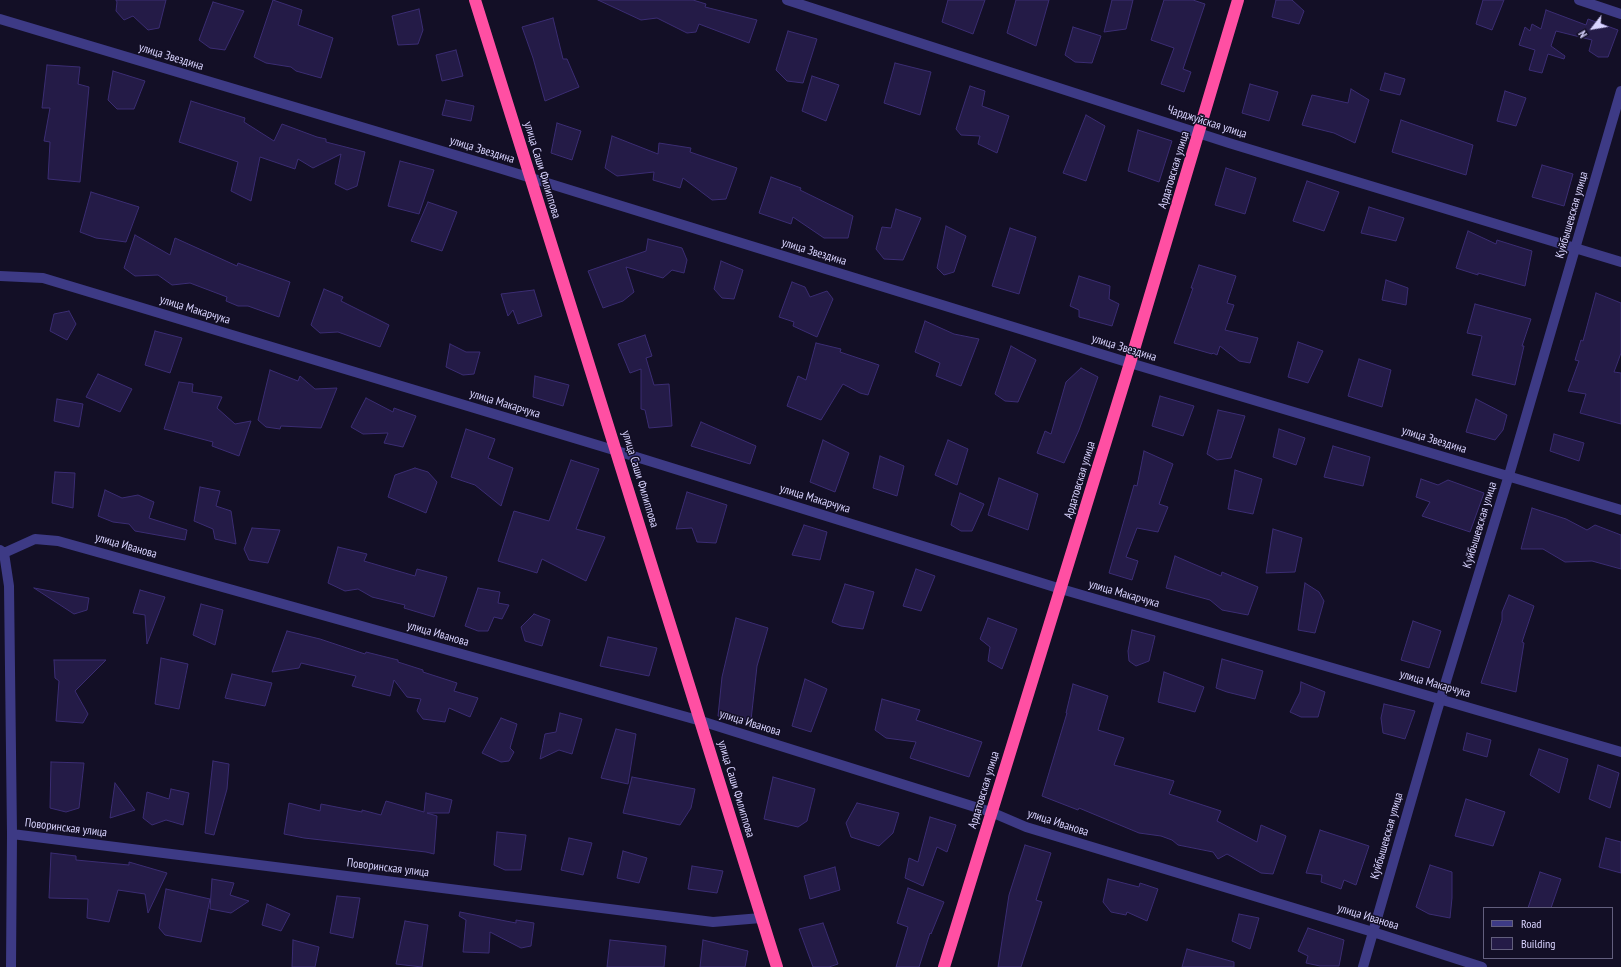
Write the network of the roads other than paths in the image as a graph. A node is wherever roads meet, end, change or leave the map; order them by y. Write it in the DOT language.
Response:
graph roads {
  1 [pos="475,0"];
  2 [pos="787,0"];
  3 [pos="1238,0"];
  4 [pos="1579,0"];
  5 [pos="1621,14"];
  6 [pos="0,19"];
  7 [pos="1621,91"];
  8 [pos="1199,133"];
  9 [pos="530,178"];
  10 [pos="1576,248"];
  11 [pos="1621,262"];
  12 [pos="0,276"];
  13 [pos="1130,363"];
  14 [pos="617,451"];
  15 [pos="1509,475"];
  16 [pos="1621,510"];
  17 [pos="2,552"];
  18 [pos="1061,589"];
  19 [pos="1440,699"];
  20 [pos="701,721"];
  21 [pos="1621,752"];
  22 [pos="992,812"];
  23 [pos="12,834"];
  24 [pos="761,918"];
  25 [pos="1374,932"];
  26 [pos="11,967"];
  27 [pos="777,967"];
  28 [pos="944,967"];
  29 [pos="1363,967"];
  30 [pos="1482,967"];
  1 -- 9 [label="highway, улица Саши Филиппова"];
  2 -- 8 [label="street, Чарджуйская улица"];
  3 -- 8 [label="highway, Ардатовская улица"];
  4 -- 5 [label="street"];
  6 -- 9 [label="street, улица Звездина"];
  7 -- 10 [label="street, Куйбышевская улица"];
  8 -- 10 [label="street, Чарджуйская улица"];
  8 -- 13 [label="highway, Ардатовская улица"];
  9 -- 13 [label="street, улица Звездина"];
  9 -- 14 [label="highway, улица Саши Филиппова"];
  10 -- 11 [label="street, Чарджуйская улица"];
  10 -- 15 [label="street, Куйбышевская улица"];
  12 -- 14 [label="street, улица Макарчука"];
  13 -- 15 [label="street, улица Звездина"];
  13 -- 18 [label="highway, Ардатовская улица"];
  14 -- 18 [label="street, улица Макарчука"];
  14 -- 20 [label="highway, улица Саши Филиппова"];
  15 -- 16 [label="street, улица Звездина"];
  15 -- 19 [label="street, Куйбышевская улица"];
  17 -- 20 [label="street, улица Иванова"];
  17 -- 23 [label="street"];
  18 -- 19 [label="street, улица Макарчука"];
  18 -- 22 [label="highway, Ардатовская улица"];
  19 -- 21 [label="street, улица Макарчука"];
  19 -- 25 [label="street, Куйбышевская улица"];
  20 -- 22 [label="street, улица Иванова"];
  20 -- 24 [label="highway, улица Саши Филиппова"];
  22 -- 25 [label="street, улица Иванова"];
  22 -- 28 [label="highway, Ардатовская улица"];
  23 -- 24 [label="street, Поворинская улица"];
  23 -- 26 [label="street"];
  24 -- 27 [label="highway, улица Саши Филиппова"];
  25 -- 29 [label="street, Куйбышевская улица"];
  25 -- 30 [label="street, улица Иванова"];
}
